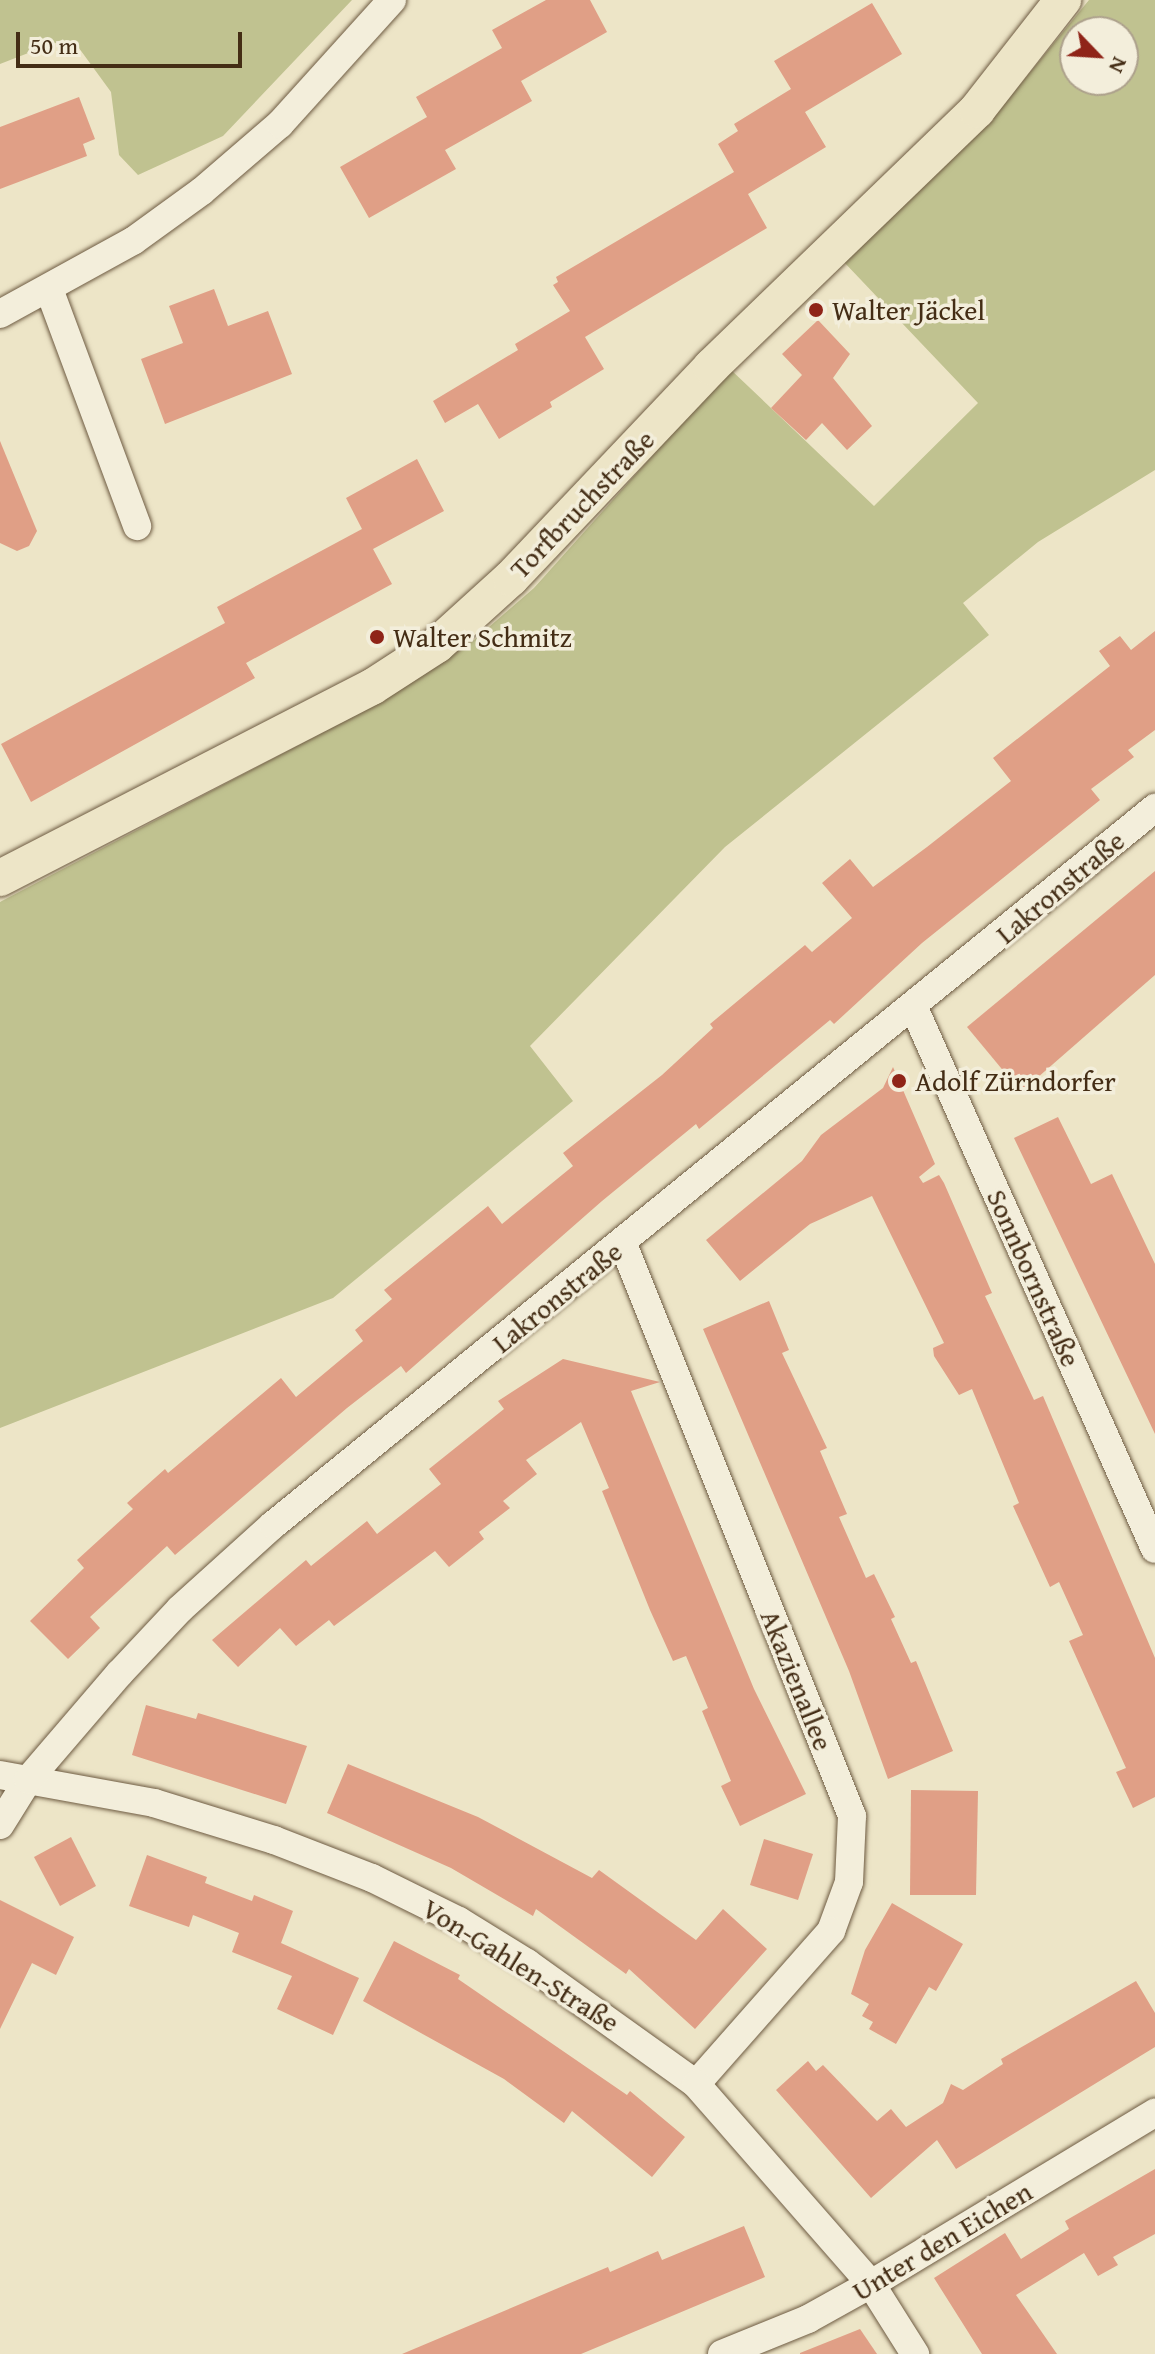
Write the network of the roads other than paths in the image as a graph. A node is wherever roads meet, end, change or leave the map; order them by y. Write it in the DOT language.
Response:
graph roads {
  1 [pos="392,0"];
  2 [pos="1063,0"];
  3 [pos="49,289"];
  4 [pos="0,314"];
  5 [pos="137,526"];
  6 [pos="1155,808"];
  7 [pos="0,878"];
  8 [pos="914,1008"];
  9 [pos="623,1244"];
  10 [pos="1155,1549"];
  11 [pos="0,1775"];
  12 [pos="28,1780"];
  13 [pos="0,1825"];
  14 [pos="696,2084"];
  15 [pos="1155,2113"];
  16 [pos="871,2284"];
  17 [pos="722,2354"];
  18 [pos="915,2354"];
  1 -- 3 [label="street"];
  2 -- 7 [label="main road, Torfbruchstraße"];
  3 -- 4 [label="street"];
  3 -- 5 [label="street"];
  6 -- 8 [label="street, Lakronstraße"];
  8 -- 9 [label="street, Lakronstraße"];
  8 -- 10 [label="street, Sonnbornstraße"];
  9 -- 12 [label="street, Lakronstraße"];
  9 -- 14 [label="street, Akazienallee"];
  11 -- 12 [label="street, Von-Gahlen-Straße"];
  12 -- 13 [label="street, Lakronstraße"];
  12 -- 14 [label="street, Von-Gahlen-Straße"];
  14 -- 16 [label="street, Von-Gahlen-Straße"];
  15 -- 16 [label="street, Unter den Eichen"];
  16 -- 17 [label="street, Unter den Eichen"];
  16 -- 18 [label="street, Von-Gahlen-Straße"];
}
